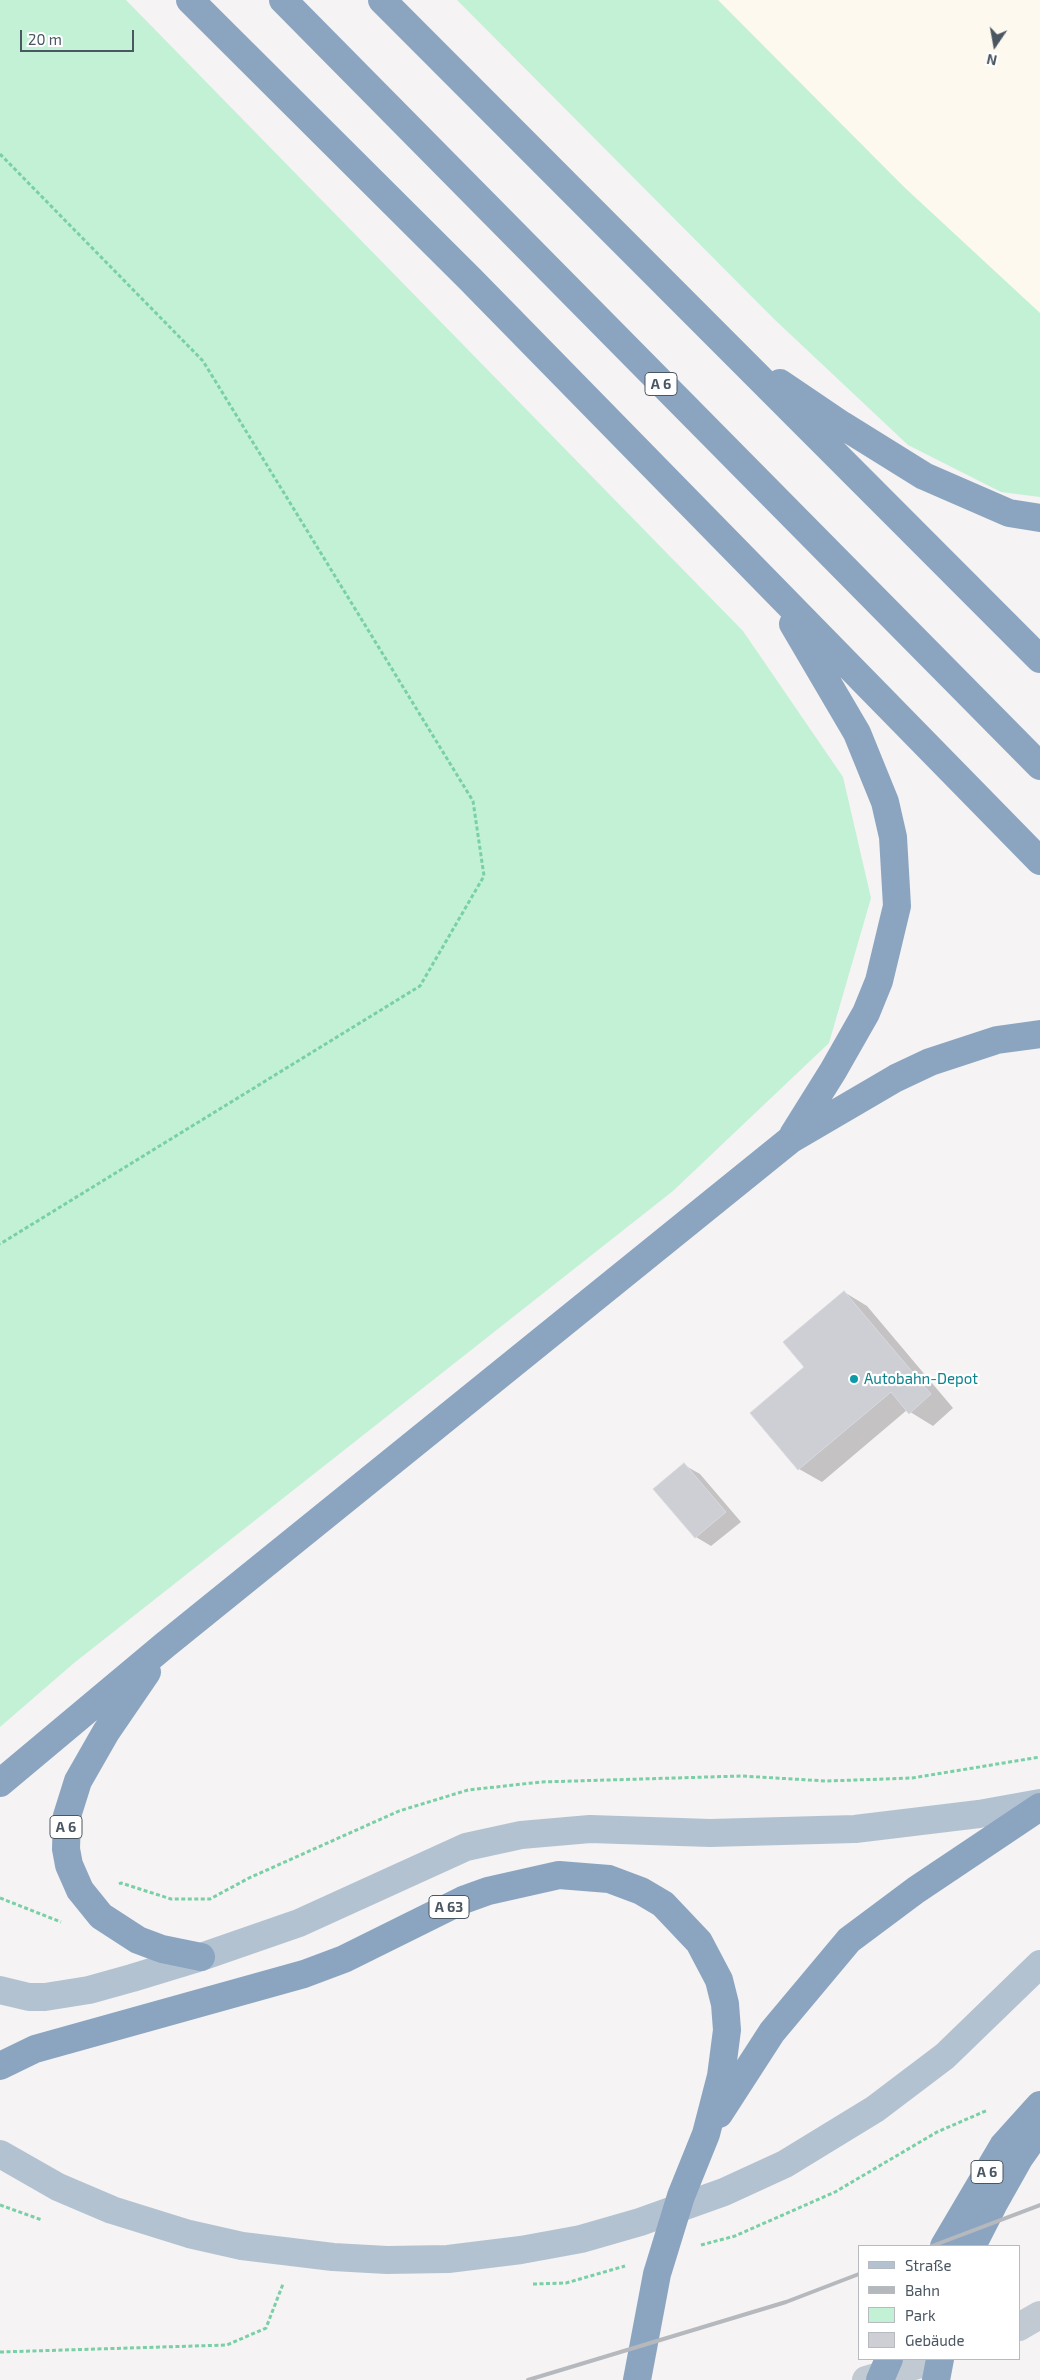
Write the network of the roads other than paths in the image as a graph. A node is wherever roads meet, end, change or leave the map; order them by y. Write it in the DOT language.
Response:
graph roads {
  1 [pos="190,0"];
  2 [pos="283,0"];
  3 [pos="382,0"];
  4 [pos="726,347"];
  5 [pos="1040,518"];
  6 [pos="770,586"];
  7 [pos="1040,659"];
  8 [pos="1040,766"];
  9 [pos="1040,861"];
  10 [pos="1040,1034"];
  11 [pos="790,1140"];
  12 [pos="165,1645"];
  13 [pos="0,1783"];
  14 [pos="1040,1805"];
  15 [pos="201,1957"];
  16 [pos="1040,1964"];
  17 [pos="0,1990"];
  18 [pos="0,2066"];
  19 [pos="1040,2105"];
  20 [pos="1040,2129"];
  21 [pos="706,2134"];
  22 [pos="0,2154"];
  23 [pos="945,2245"];
  24 [pos="973,2245"];
  25 [pos="1040,2315"];
  26 [pos="1020,2326"];
  27 [pos="889,2360"];
  28 [pos="936,2360"];
  29 [pos="939,2360"];
  30 [pos="637,2380"];
  31 [pos="866,2380"];
  32 [pos="880,2380"];
  33 [pos="936,2380"];
  1 -- 6 [label="highway"];
  2 -- 8 [label="highway, A 6"];
  3 -- 4 [label="highway"];
  4 -- 5 [label="highway"];
  4 -- 7 [label="highway"];
  6 -- 9 [label="highway"];
  6 -- 11 [label="highway"];
  10 -- 11 [label="highway"];
  11 -- 12 [label="highway"];
  12 -- 13 [label="highway"];
  12 -- 15 [label="highway, A 6"];
  14 -- 15 [label="main road"];
  14 -- 21 [label="highway"];
  15 -- 17 [label="main road"];
  16 -- 22 [label="main road"];
  18 -- 21 [label="highway, A 63"];
  19 -- 23 [label="highway, A 6"];
  20 -- 24 [label="highway, A 6"];
  21 -- 30 [label="highway"];
  25 -- 26 [label="lane"];
  27 -- 32 [label="highway"];
  28 -- 31 [label="lane"];
  29 -- 33 [label="highway"];
}
